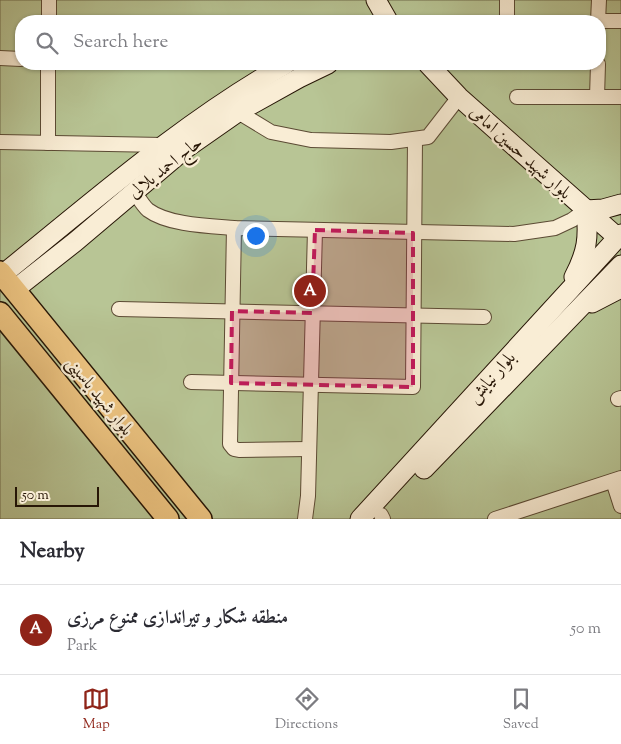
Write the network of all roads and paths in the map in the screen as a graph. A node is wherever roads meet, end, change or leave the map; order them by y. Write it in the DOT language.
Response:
graph roads {
  1 [pos="49,0"];
  2 [pos="376,0"];
  3 [pos="507,0"];
  4 [pos="599,0"];
  5 [pos="49,15"];
  6 [pos="385,15"];
  7 [pos="507,15"];
  8 [pos="599,15"];
  9 [pos="606,21"];
  10 [pos="621,22"];
  11 [pos="0,58"];
  12 [pos="15,58"];
  13 [pos="48,70"];
  14 [pos="275,70"];
  15 [pos="316,70"];
  16 [pos="434,70"];
  17 [pos="598,70"];
  18 [pos="459,97"];
  19 [pos="517,97"];
  20 [pos="597,97"];
  21 [pos="621,97"];
  22 [pos="238,112"];
  23 [pos="415,138"];
  24 [pos="0,142"];
  25 [pos="48,143"];
  26 [pos="163,145"];
  27 [pos="134,191"];
  28 [pos="621,204"];
  29 [pos="586,210"];
  30 [pos="234,228"];
  31 [pos="314,230"];
  32 [pos="413,233"];
  33 [pos="51,235"];
  34 [pos="619,236"];
  35 [pos="64,250"];
  36 [pos="621,265"];
  37 [pos="5,279"];
  38 [pos="621,288"];
  39 [pos="563,298"];
  40 [pos="119,309"];
  41 [pos="232,311"];
  42 [pos="578,311"];
  43 [pos="0,313"];
  44 [pos="312,313"];
  45 [pos="413,315"];
  46 [pos="484,317"];
  47 [pos="190,382"];
  48 [pos="231,383"];
  49 [pos="311,385"];
  50 [pos="450,432"];
  51 [pos="309,449"];
  52 [pos="429,455"];
  53 [pos="617,480"];
  54 [pos="621,506"];
  55 [pos="380,518"];
  56 [pos="168,519"];
  57 [pos="201,519"];
  58 [pos="305,519"];
  59 [pos="360,519"];
  60 [pos="495,519"];
  1 -- 5 [label="street"];
  2 -- 6 [label="street"];
  3 -- 7 [label="street"];
  4 -- 8 [label="street"];
  9 -- 10 [label="street"];
  11 -- 12 [label="street"];
  13 -- 25 [label="street"];
  14 -- 26 [label="street, حاج احمد یلالی"];
  15 -- 22 [label="street, حاج احمد یلالی"];
  16 -- 18 [label="street, بلوار شهید حسین امامی"];
  17 -- 20 [label="street"];
  18 -- 23 [label="street"];
  18 -- 29 [label="street, بلوار شهید حسین امامی"];
  19 -- 20 [label="street"];
  20 -- 21 [label="street"];
  22 -- 23 [label="street"];
  22 -- 27 [label="street, حاج احمد یلالی"];
  23 -- 32 [label="street"];
  24 -- 25 [label="street"];
  25 -- 26 [label="street"];
  26 -- 33 [label="street, حاج احمد یلالی"];
  27 -- 30 [label="street"];
  27 -- 35 [label="street, حاج احمد یلالی"];
  28 -- 29 [label="street"];
  29 -- 32 [label="street"];
  29 -- 34 [label="street, بلوار شهید حسین امامی"];
  29 -- 39 [label="street"];
  30 -- 31 [label="street"];
  30 -- 41 [label="street"];
  31 -- 32 [label="street"];
  31 -- 44 [label="street"];
  32 -- 45 [label="street"];
  33 -- 35 [label="street"];
  33 -- 37 [label="street, حاج احمد یلالی"];
  34 -- 39 [label="street, بلوار نیایش"];
  35 -- 37 [label="street, حاج احمد یلالی"];
  36 -- 42 [label="street, بلوار نیایش"];
  37 -- 57 [label="main road, بلوار شهید یاسینی"];
  38 -- 42 [label="street"];
  39 -- 50 [label="street, بلوار نیایش"];
  40 -- 41 [label="street"];
  41 -- 44 [label="street"];
  41 -- 48 [label="street"];
  42 -- 50 [label="street, بلوار نیایش"];
  43 -- 56 [label="main road, بلوار شهید یاسینی"];
  44 -- 45 [label="street"];
  44 -- 49 [label="street"];
  45 -- 46 [label="street"];
  45 -- 49 [label="street"];
  47 -- 48 [label="street"];
  48 -- 49 [label="street"];
  48 -- 51 [label="street"];
  49 -- 51 [label="street"];
  50 -- 52 [label="street, بلوار نیایش"];
  51 -- 58 [label="street"];
  52 -- 55 [label="street, بلوار نیایش"];
  52 -- 59 [label="street, بلوار نیایش"];
  53 -- 54 [label="street"];
  53 -- 60 [label="street"];
}
